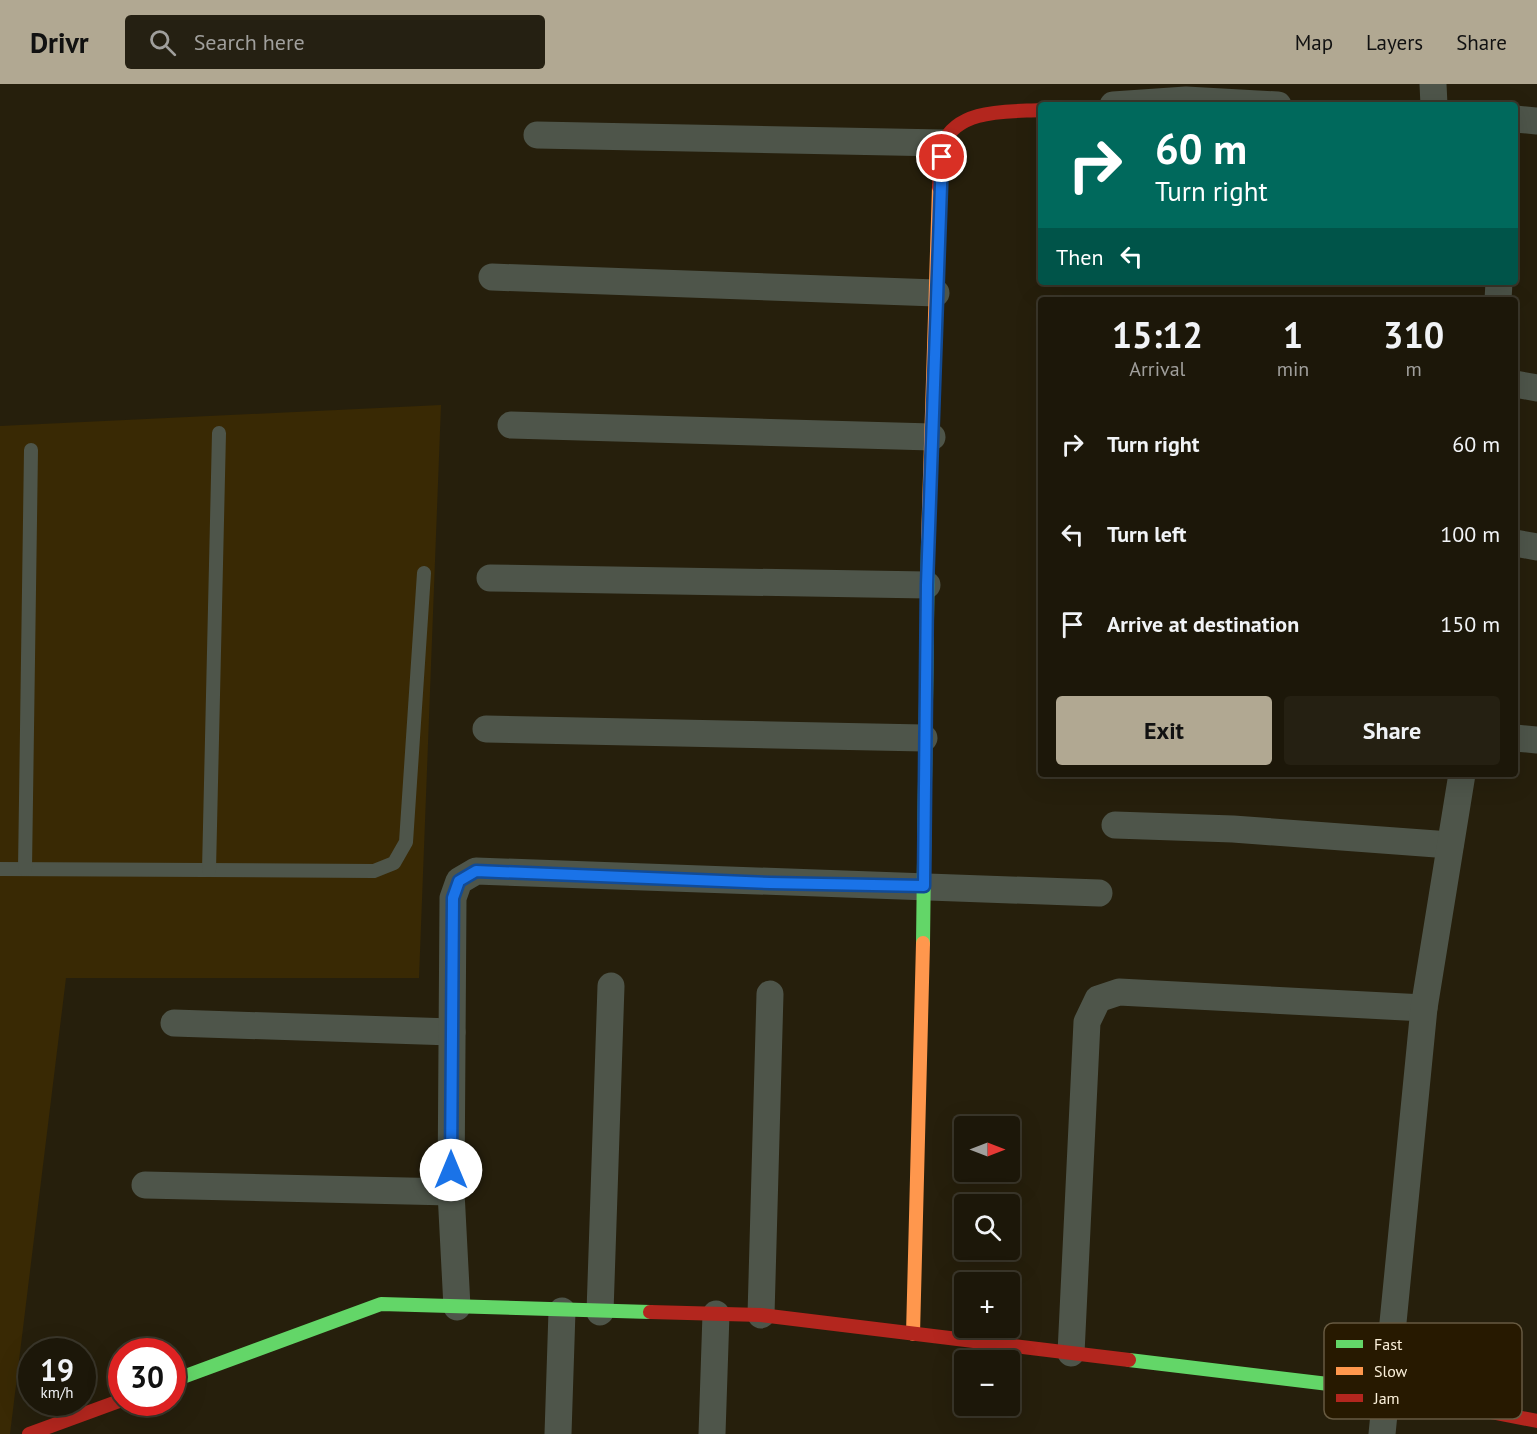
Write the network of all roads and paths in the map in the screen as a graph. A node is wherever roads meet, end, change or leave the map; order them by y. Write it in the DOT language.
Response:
graph roads {
  1 [pos="1433,84"];
  2 [pos="1157,102"];
  3 [pos="1223,102"];
  4 [pos="1434,102"];
  5 [pos="1038,110"];
  6 [pos="1518,119"];
  7 [pos="1537,121"];
  8 [pos="537,135"];
  9 [pos="943,143"];
  10 [pos="492,277"];
  11 [pos="936,293"];
  12 [pos="1518,385"];
  13 [pos="1537,388"];
  14 [pos="511,425"];
  15 [pos="219,433"];
  16 [pos="932,437"];
  17 [pos="31,450"];
  18 [pos="1518,544"];
  19 [pos="1537,547"];
  20 [pos="424,573"];
  21 [pos="490,578"];
  22 [pos="927,585"];
  23 [pos="486,729"];
  24 [pos="924,738"];
  25 [pos="1518,738"];
  26 [pos="1537,740"];
  27 [pos="1461,777"];
  28 [pos="1115,825"];
  29 [pos="1450,845"];
  30 [pos="0,869"];
  31 [pos="26,869"];
  32 [pos="209,870"];
  33 [pos="924,886"];
  34 [pos="1099,893"];
  35 [pos="611,986"];
  36 [pos="770,994"];
  37 [pos="1424,1008"];
  38 [pos="174,1023"];
  39 [pos="452,1032"];
  40 [pos="145,1185"];
  41 [pos="451,1192"];
  42 [pos="458,1307"];
  43 [pos="562,1311"];
  44 [pos="600,1312"];
  45 [pos="716,1314"];
  46 [pos="761,1315"];
  47 [pos="1394,1323"];
  48 [pos="913,1334"];
  49 [pos="1071,1353"];
  50 [pos="186,1376"];
  51 [pos="1324,1383"];
  52 [pos="108,1405"];
  53 [pos="1522,1418"];
  54 [pos="1384,1419"];
  55 [pos="1537,1421"];
  56 [pos="29,1434"];
  57 [pos="558,1434"];
  58 [pos="712,1434"];
  59 [pos="1382,1434"];
  1 -- 4 [label="street"];
  2 -- 3 [label="street"];
  5 -- 9 [label="street"];
  6 -- 7 [label="street"];
  8 -- 9 [label="street"];
  9 -- 11 [label="street"];
  10 -- 11 [label="street"];
  11 -- 16 [label="street"];
  12 -- 13 [label="street"];
  14 -- 16 [label="street"];
  15 -- 32 [label="lane"];
  16 -- 22 [label="street"];
  17 -- 31 [label="lane"];
  18 -- 19 [label="street"];
  20 -- 32 [label="lane"];
  21 -- 22 [label="street"];
  22 -- 24 [label="street"];
  23 -- 24 [label="street"];
  24 -- 33 [label="street"];
  25 -- 26 [label="street"];
  27 -- 29 [label="street"];
  28 -- 29 [label="street"];
  29 -- 37 [label="street"];
  30 -- 31 [label="lane"];
  31 -- 32 [label="lane"];
  33 -- 34 [label="street"];
  33 -- 39 [label="street"];
  33 -- 48 [label="street"];
  35 -- 44 [label="street"];
  36 -- 46 [label="street"];
  37 -- 47 [label="street"];
  37 -- 49 [label="street"];
  38 -- 39 [label="street"];
  39 -- 41 [label="street"];
  40 -- 41 [label="street"];
  41 -- 42 [label="street"];
  42 -- 43 [label="street"];
  42 -- 50 [label="street"];
  43 -- 44 [label="street"];
  43 -- 57 [label="street"];
  44 -- 45 [label="street"];
  45 -- 46 [label="street"];
  45 -- 58 [label="street"];
  46 -- 48 [label="street"];
  48 -- 49 [label="street"];
  49 -- 51 [label="street"];
  52 -- 56 [label="street"];
  53 -- 55 [label="street"];
  54 -- 59 [label="street"];
}
